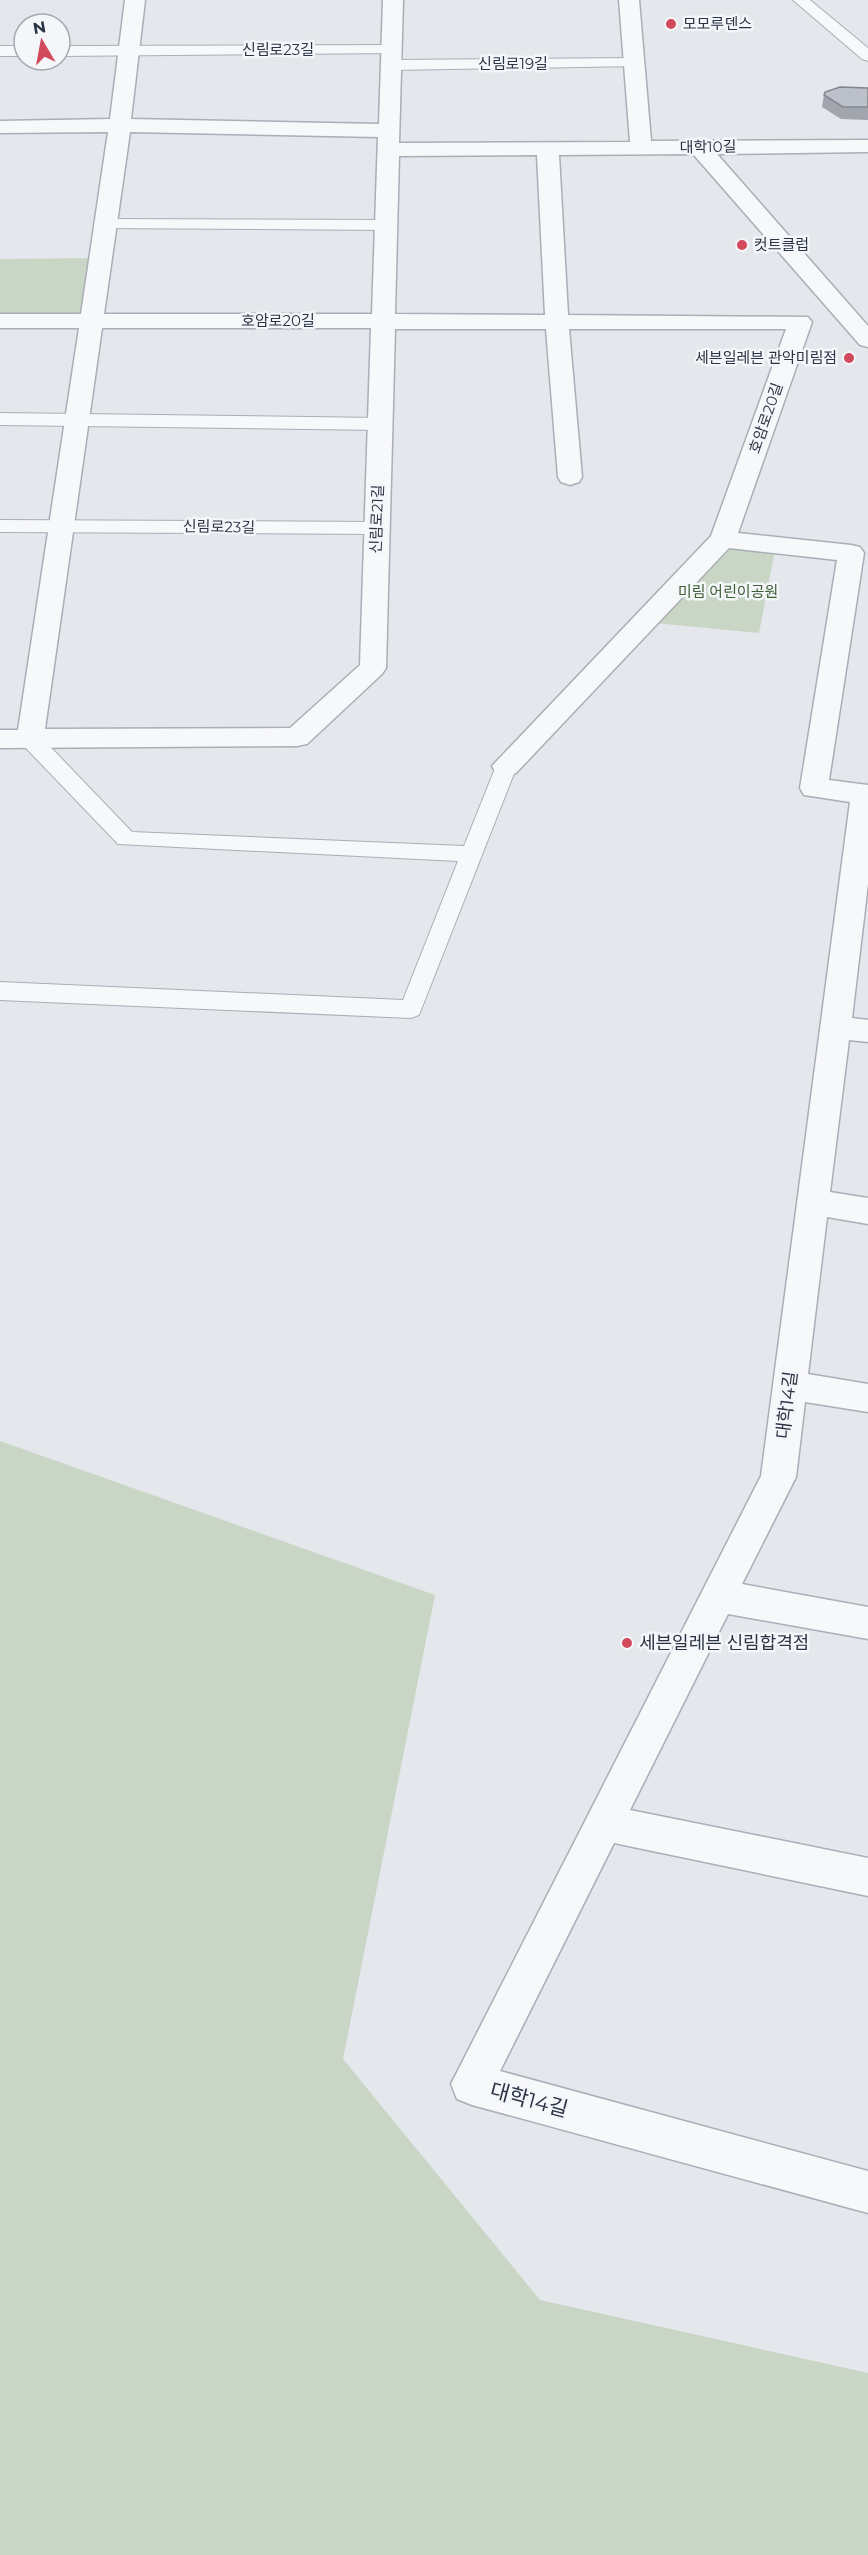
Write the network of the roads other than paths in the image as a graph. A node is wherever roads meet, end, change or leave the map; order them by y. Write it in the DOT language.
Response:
graph roads {
  1 [pos="135,0"];
  2 [pos="393,0"];
  3 [pos="629,0"];
  4 [pos="801,0"];
  5 [pos="128,50"];
  6 [pos="72,51"];
  7 [pos="868,56"];
  8 [pos="392,58"];
  9 [pos="634,63"];
  10 [pos="120,125"];
  11 [pos="0,127"];
  12 [pos="389,141"];
  13 [pos="868,146"];
  14 [pos="699,147"];
  15 [pos="641,148"];
  16 [pos="548,149"];
  17 [pos="103,224"];
  18 [pos="387,225"];
  19 [pos="0,321"];
  20 [pos="89,321"];
  21 [pos="852,321"];
  22 [pos="384,322"];
  23 [pos="557,322"];
  24 [pos="800,322"];
  25 [pos="868,340"];
  26 [pos="0,419"];
  27 [pos="76,419"];
  28 [pos="380,424"];
  29 [pos="570,477"];
  30 [pos="60,525"];
  31 [pos="0,526"];
  32 [pos="377,528"];
  33 [pos="723,539"];
  34 [pos="0,739"];
  35 [pos="30,739"];
  36 [pos="506,766"];
  37 [pos="866,795"];
  38 [pos="472,854"];
  39 [pos="0,991"];
  40 [pos="852,1029"];
  41 [pos="813,1202"];
  42 [pos="868,1211"];
  43 [pos="790,1385"];
  44 [pos="868,1398"];
  45 [pos="718,1596"];
  46 [pos="868,1623"];
  47 [pos="604,1823"];
  48 [pos="868,1877"];
  49 [pos="868,2192"];
  1 -- 5 [label="street"];
  2 -- 8 [label="street, 신림로21길"];
  3 -- 9 [label="street"];
  4 -- 7 [label="lane"];
  5 -- 6 [label="lane, 신림로23길"];
  5 -- 8 [label="lane, 신림로23길"];
  5 -- 10 [label="street"];
  8 -- 9 [label="lane, 신림로19길"];
  8 -- 12 [label="street, 신림로21길"];
  9 -- 15 [label="street"];
  10 -- 11 [label="street"];
  10 -- 12 [label="street"];
  10 -- 17 [label="street"];
  12 -- 16 [label="street, 대학10길"];
  12 -- 18 [label="street, 신림로21길"];
  13 -- 14 [label="street, 대학10길"];
  14 -- 15 [label="street, 대학10길"];
  14 -- 21 [label="street"];
  15 -- 16 [label="street, 대학10길"];
  16 -- 23 [label="street"];
  17 -- 18 [label="lane"];
  17 -- 20 [label="street"];
  18 -- 22 [label="street, 신림로21길"];
  19 -- 20 [label="street, 호암로20길"];
  20 -- 22 [label="street, 호암로20길"];
  20 -- 27 [label="street"];
  21 -- 24 [label="street"];
  21 -- 25 [label="street"];
  22 -- 23 [label="street, 호암로20길"];
  22 -- 28 [label="street, 신림로21길"];
  23 -- 24 [label="street, 호암로20길"];
  23 -- 29 [label="street"];
  24 -- 33 [label="street, 호암로20길"];
  26 -- 27 [label="lane"];
  27 -- 28 [label="lane"];
  27 -- 30 [label="street"];
  28 -- 32 [label="street, 신림로21길"];
  30 -- 31 [label="lane, 신림로23길"];
  30 -- 32 [label="lane, 신림로23길"];
  30 -- 35 [label="street"];
  32 -- 35 [label="street, 신림로21길"];
  33 -- 36 [label="street, 호암로20길"];
  33 -- 37 [label="street"];
  34 -- 35 [label="street, 신림로21길"];
  35 -- 38 [label="lane"];
  36 -- 38 [label="lane"];
  37 -- 40 [label="street, 대학14길"];
  38 -- 39 [label="lane"];
  40 -- 41 [label="street, 대학14길"];
  41 -- 42 [label="street"];
  41 -- 43 [label="street, 대학14길"];
  43 -- 44 [label="street"];
  43 -- 45 [label="street, 대학14길"];
  45 -- 46 [label="street"];
  45 -- 47 [label="street, 대학14길"];
  47 -- 48 [label="street"];
  47 -- 49 [label="street, 대학14길"];
}
